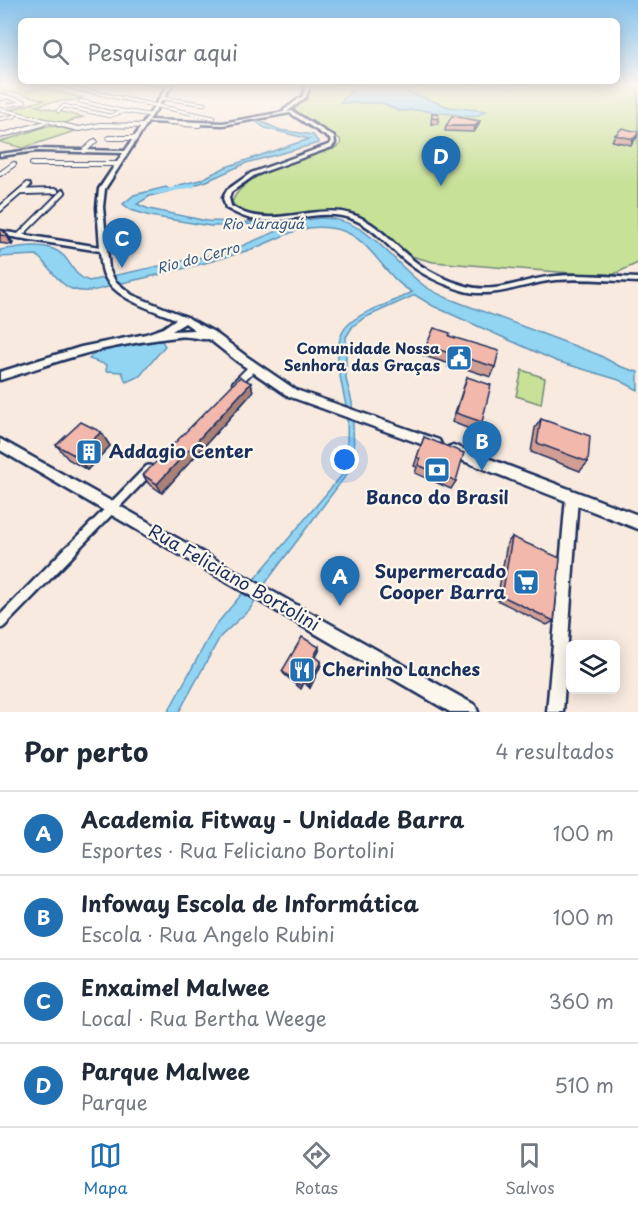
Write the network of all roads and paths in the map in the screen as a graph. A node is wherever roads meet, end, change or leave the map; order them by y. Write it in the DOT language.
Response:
graph roads {
  1 [pos="25,117"];
  2 [pos="142,117"];
  3 [pos="151,117"];
  4 [pos="210,117"];
  5 [pos="259,117"];
  6 [pos="298,117"];
  7 [pos="33,118"];
  8 [pos="214,118"];
  9 [pos="0,119"];
  10 [pos="150,120"];
  11 [pos="7,121"];
  12 [pos="48,122"];
  13 [pos="199,125"];
  14 [pos="79,129"];
  15 [pos="99,131"];
  16 [pos="0,136"];
  17 [pos="109,138"];
  18 [pos="136,138"];
  19 [pos="95,141"];
  20 [pos="84,151"];
  21 [pos="126,152"];
  22 [pos="0,155"];
  23 [pos="14,164"];
  24 [pos="32,164"];
  25 [pos="118,164"];
  26 [pos="0,174"];
  27 [pos="28,185"];
  28 [pos="56,191"];
  29 [pos="20,192"];
  30 [pos="63,192"];
  31 [pos="0,210"];
  32 [pos="0,233"];
  33 [pos="20,236"];
  34 [pos="104,241"];
  35 [pos="90,248"];
  36 [pos="104,250"];
  37 [pos="638,280"];
  38 [pos="183,322"];
  39 [pos="148,337"];
  40 [pos="217,341"];
  41 [pos="253,367"];
  42 [pos="2,376"];
  43 [pos="230,390"];
  44 [pos="0,444"];
  45 [pos="154,465"];
  46 [pos="572,497"];
  47 [pos="112,507"];
  48 [pos="638,522"];
  49 [pos="0,623"];
  50 [pos="468,712"];
  51 [pos="555,712"];
  1 -- 7 [label="street"];
  2 -- 10 [label="street"];
  3 -- 10 [label="main road"];
  4 -- 8 [label="street"];
  5 -- 10 [label="main road"];
  6 -- 37 [label="main road"];
  7 -- 12 [label="street"];
  9 -- 11 [label="street"];
  10 -- 13 [label="street"];
  10 -- 14 [label="street"];
  10 -- 18 [label="main road"];
  12 -- 14 [label="street"];
  12 -- 16 [label="street"];
  14 -- 15 [label="street"];
  17 -- 18 [label="street"];
  18 -- 21 [label="main road"];
  19 -- 20 [label="street"];
  20 -- 21 [label="main road"];
  20 -- 22 [label="main road"];
  21 -- 25 [label="main road"];
  23 -- 26 [label="street"];
  24 -- 25 [label="street"];
  25 -- 34 [label="main road"];
  27 -- 29 [label="street"];
  28 -- 29 [label="street"];
  29 -- 31 [label="street"];
  30 -- 33 [label="street"];
  32 -- 33 [label="main road"];
  33 -- 35 [label="main road"];
  34 -- 35 [label="main road"];
  34 -- 36 [label="main road"];
  35 -- 36 [label="main road"];
  36 -- 38 [label="main road"];
  38 -- 39 [label="main road"];
  38 -- 40 [label="main road"];
  39 -- 40 [label="main road"];
  39 -- 42 [label="main road"];
  40 -- 41 [label="main road"];
  41 -- 43 [label="street"];
  41 -- 46 [label="main road"];
  44 -- 47 [label="main road, Rua Feliciano Bortolini"];
  45 -- 47 [label="street"];
  46 -- 48 [label="main road"];
  46 -- 51 [label="main road"];
  47 -- 49 [label="street"];
  47 -- 50 [label="main road, Rua Feliciano Bortolini"];
}
